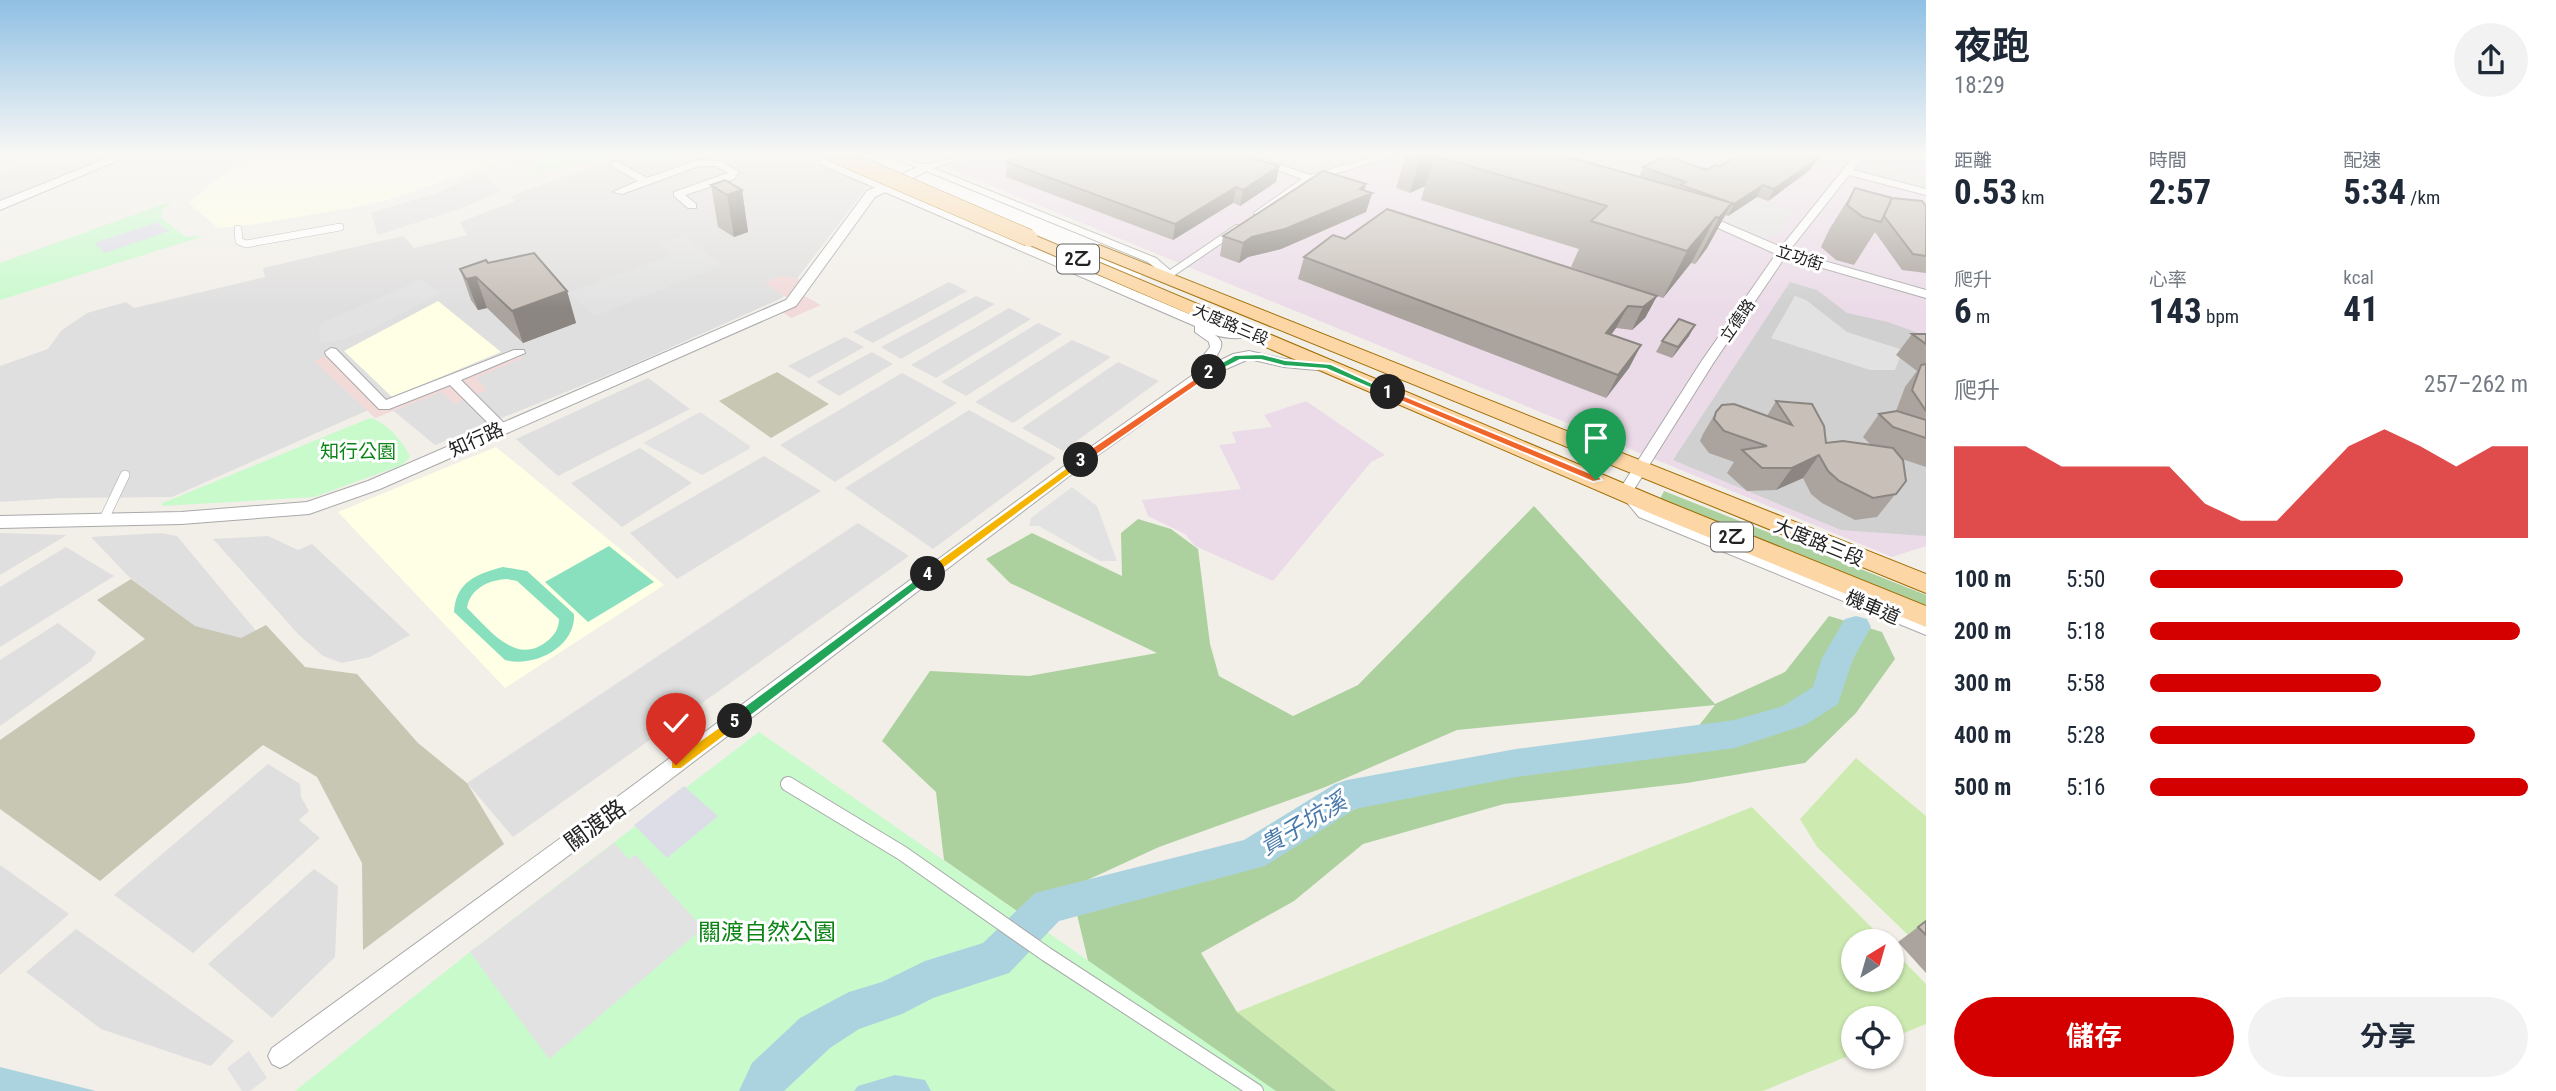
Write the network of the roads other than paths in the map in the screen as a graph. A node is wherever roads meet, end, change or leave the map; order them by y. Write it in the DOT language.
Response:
graph roads {
  1 [pos="864,206"];
  2 [pos="923,206"];
  3 [pos="952,206"];
  4 [pos="993,206"];
  5 [pos="1017,206"];
  6 [pos="1270,206"];
  7 [pos="1819,206"];
  8 [pos="1690,211"];
  9 [pos="340,227"];
  10 [pos="238,229"];
  11 [pos="1784,253"];
  12 [pos="1168,276"];
  13 [pos="1926,294"];
  14 [pos="1160,308"];
  15 [pos="1253,333"];
  16 [pos="331,352"];
  17 [pos="519,352"];
  18 [pos="1327,366"];
  19 [pos="1206,368"];
  20 [pos="452,379"];
  21 [pos="501,428"];
  22 [pos="1640,469"];
  23 [pos="125,475"];
  24 [pos="1625,492"];
  25 [pos="104,519"];
  26 [pos="0,522"];
  27 [pos="1926,584"];
  28 [pos="1923,624"];
  29 [pos="788,784"];
  30 [pos="280,1056"];
  31 [pos="1256,1091"];
  1 -- 21 [label="street, 知行路"];
  2 -- 14 [label="street, 大度路三段"];
  3 -- 15 [label="main road, 大度路三段 / 2乙, bridge"];
  4 -- 12 [label="main road, 大度路三段 / 2乙"];
  5 -- 12 [label="street, 大度路三段"];
  6 -- 12 [label="street"];
  7 -- 11 [label="street, 立德路"];
  8 -- 11 [label="street, 立功街"];
  9 -- 10 [label="street"];
  11 -- 13 [label="street, 立功街"];
  11 -- 22 [label="street, 立德路"];
  12 -- 22 [label="main road, 大度路三段 / 2乙"];
  14 -- 15 [label="street"];
  14 -- 19 [label="street"];
  15 -- 18 [label="main road, 大度路三段 / 2乙"];
  15 -- 19 [label="street"];
  16 -- 20 [label="street"];
  17 -- 20 [label="street"];
  18 -- 19 [label="street"];
  18 -- 24 [label="main road, 大度路三段 / 2乙"];
  19 -- 30 [label="street, 關渡路"];
  20 -- 21 [label="street"];
  21 -- 25 [label="street, 知行路"];
  22 -- 24 [label="street, 立德路"];
  22 -- 27 [label="main road, 大度路三段 / 2乙"];
  23 -- 25 [label="street"];
  24 -- 28 [label="main road, 大度路三段 / 2乙"];
  25 -- 26 [label="street, 知行路"];
  29 -- 31 [label="street"];
}
